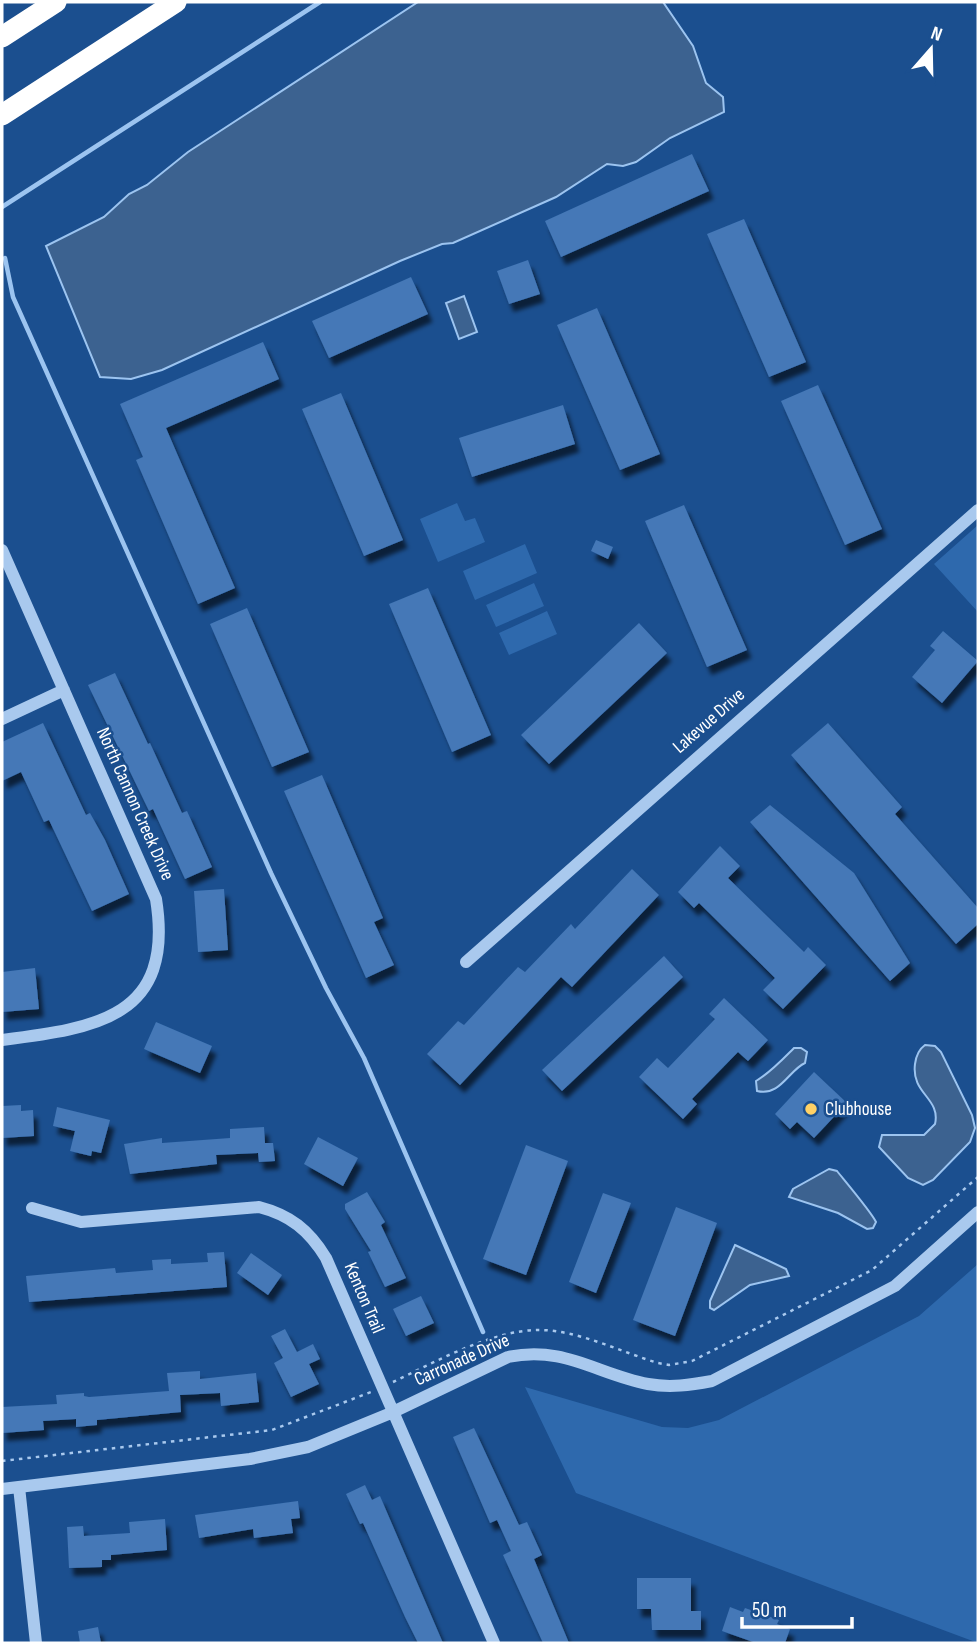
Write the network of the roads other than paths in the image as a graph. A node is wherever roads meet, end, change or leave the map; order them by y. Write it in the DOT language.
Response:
graph roads {
  1 [pos="56,2"];
  2 [pos="176,2"];
  3 [pos="2,37"];
  4 [pos="2,115"];
  5 [pos="978,510"];
  6 [pos="2,550"];
  7 [pos="64,690"];
  8 [pos="2,719"];
  9 [pos="466,961"];
  10 [pos="2,1040"];
  11 [pos="32,1208"];
  12 [pos="978,1212"];
  13 [pos="391,1413"];
  14 [pos="19,1487"];
  15 [pos="2,1489"];
  16 [pos="36,1643"];
  17 [pos="494,1643"];
  1 -- 3 [label="highway"];
  2 -- 4 [label="highway"];
  5 -- 9 [label="street, Lakevue Drive"];
  6 -- 7 [label="street, North Cannon Creek Drive"];
  7 -- 8 [label="street"];
  7 -- 10 [label="street, North Cannon Creek Drive"];
  11 -- 13 [label="street, Kenton Trail"];
  12 -- 13 [label="street, Carronade Drive"];
  13 -- 14 [label="street, Carronade Drive"];
  13 -- 17 [label="street, Kenton Trail"];
  14 -- 15 [label="street, Carronade Drive"];
  14 -- 16 [label="street"];
}
